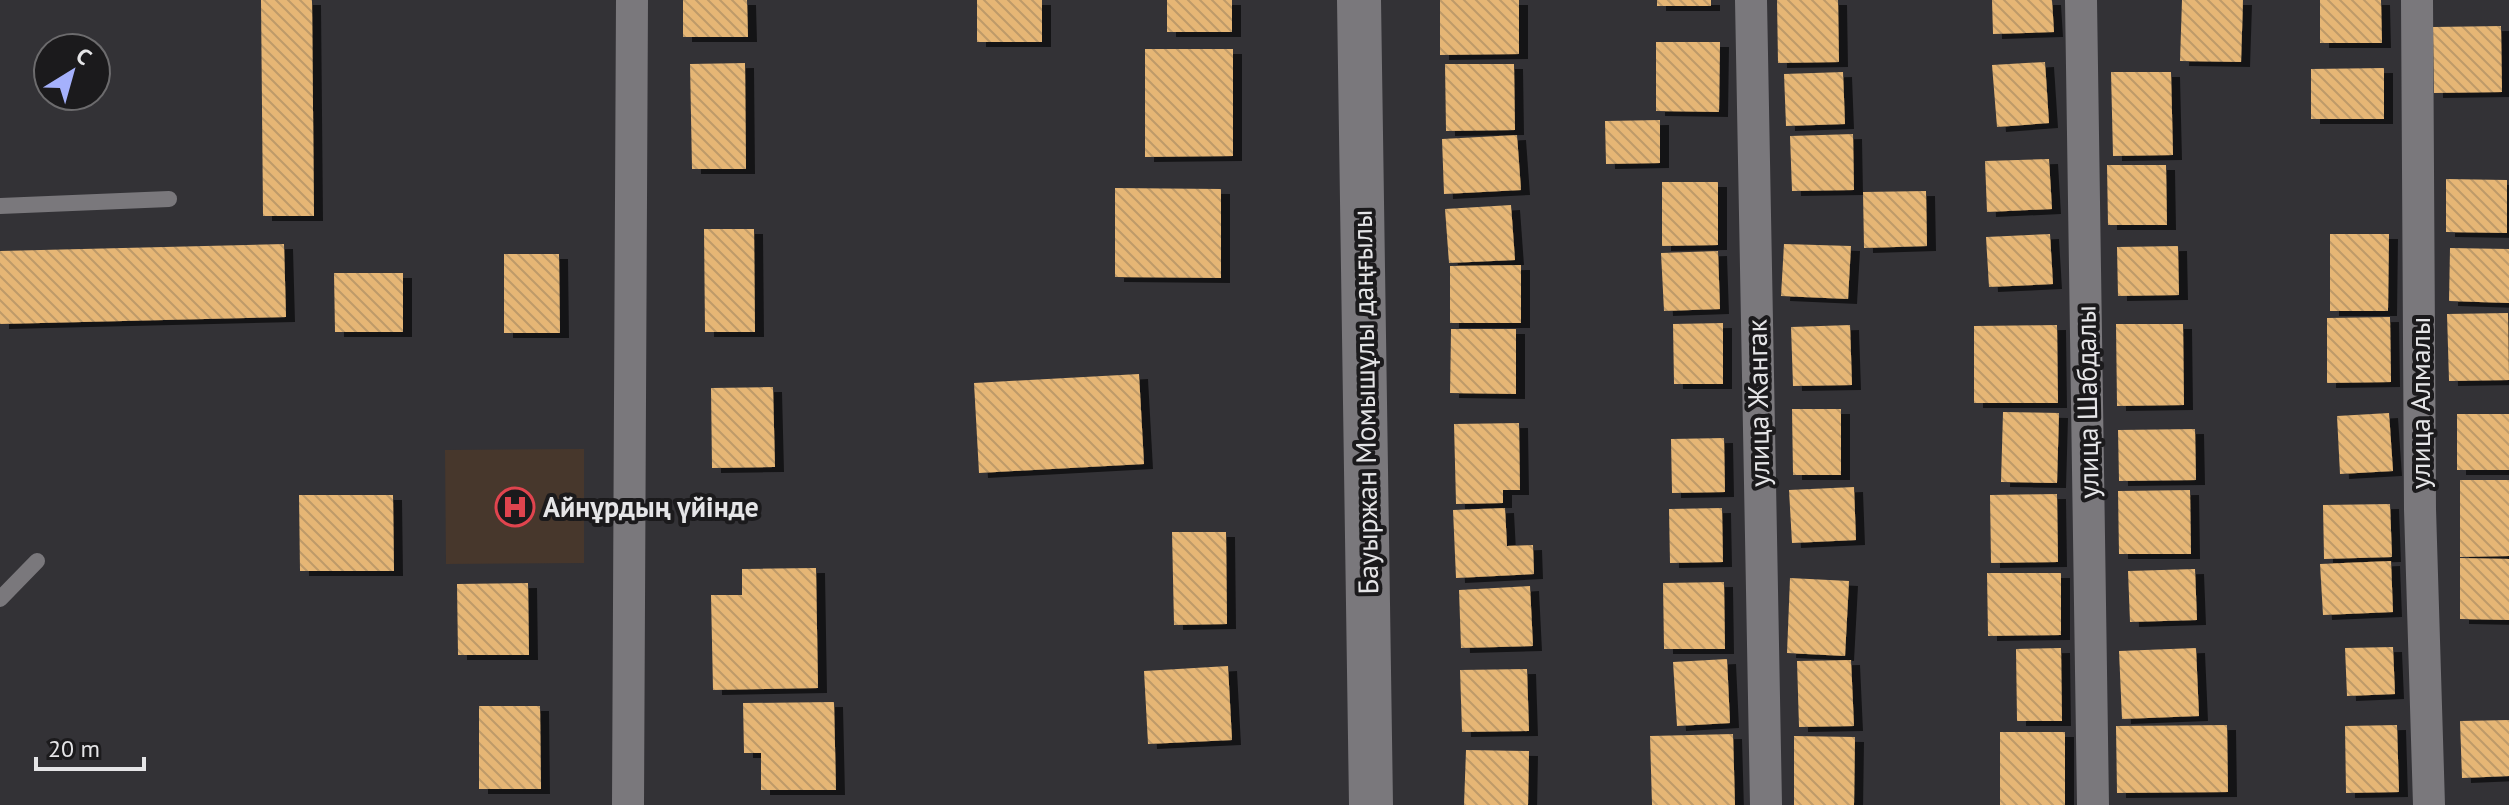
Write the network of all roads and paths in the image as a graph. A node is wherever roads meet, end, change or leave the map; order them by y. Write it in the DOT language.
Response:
graph roads {
  1 [pos="632,0"];
  2 [pos="1359,0"];
  3 [pos="1751,0"];
  4 [pos="2081,0"];
  5 [pos="2417,0"];
  6 [pos="169,199"];
  7 [pos="0,206"];
  8 [pos="37,561"];
  9 [pos="0,599"];
  10 [pos="628,805"];
  11 [pos="1371,805"];
  12 [pos="1766,805"];
  13 [pos="2093,805"];
  14 [pos="2429,805"];
  1 -- 10 [label="street"];
  2 -- 11 [label="main road, Бауыржан Момышұлы даңғылы"];
  3 -- 12 [label="street, улица Жангак"];
  4 -- 13 [label="street, улица Шабдалы"];
  5 -- 14 [label="street, улица Алмалы"];
  6 -- 7 [label="lane"];
  8 -- 9 [label="lane"];
}
